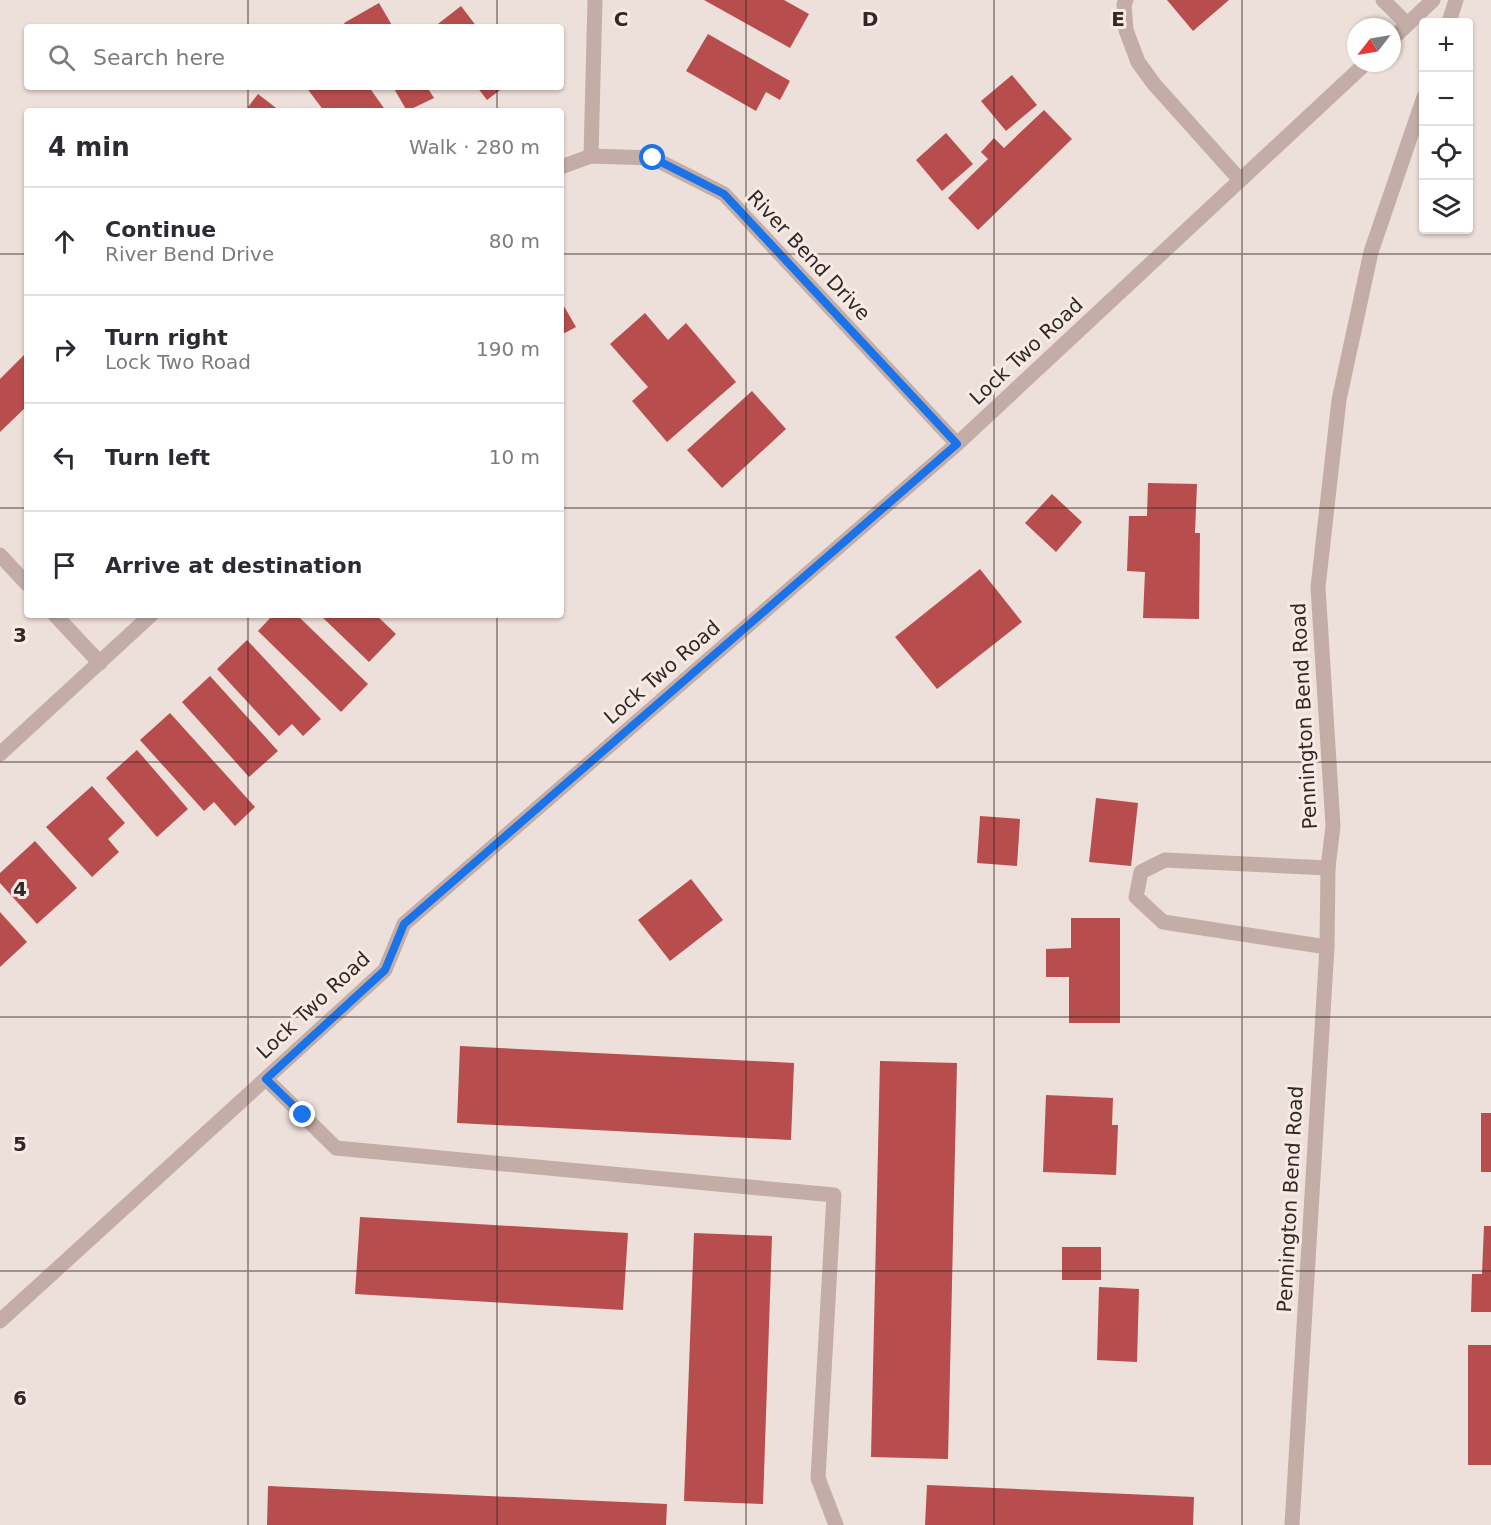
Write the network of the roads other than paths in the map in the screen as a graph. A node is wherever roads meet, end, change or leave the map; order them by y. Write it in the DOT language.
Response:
graph roads {
  1 [pos="595,0"];
  2 [pos="1126,0"];
  3 [pos="1383,0"];
  4 [pos="1433,0"];
  5 [pos="1456,0"];
  6 [pos="1450,18"];
  7 [pos="1407,24"];
  8 [pos="1401,30"];
  9 [pos="1356,72"];
  10 [pos="1419,112"];
  11 [pos="591,156"];
  12 [pos="564,166"];
  13 [pos="1240,180"];
  14 [pos="957,444"];
  15 [pos="0,555"];
  16 [pos="24,581"];
  17 [pos="59,618"];
  18 [pos="148,618"];
  19 [pos="100,663"];
  20 [pos="0,754"];
  21 [pos="1328,868"];
  22 [pos="1327,947"];
  23 [pos="266,1079"];
  24 [pos="0,1321"];
  25 [pos="836,1525"];
  26 [pos="1292,1525"];
  1 -- 11 [label="street"];
  2 -- 13 [label="street"];
  3 -- 7 [label="street"];
  4 -- 7 [label="street"];
  5 -- 6 [label="street"];
  7 -- 8 [label="street"];
  9 -- 13 [label="street, Lock Two Road"];
  10 -- 21 [label="street, Pennington Bend Road"];
  11 -- 12 [label="street, River Bend Drive"];
  11 -- 14 [label="street, River Bend Drive"];
  13 -- 14 [label="street, Lock Two Road"];
  14 -- 23 [label="street, Lock Two Road"];
  15 -- 16 [label="street"];
  17 -- 19 [label="street"];
  18 -- 19 [label="street"];
  19 -- 20 [label="street"];
  21 -- 22 [label="street, Pennington Bend Road"];
  21 -- 22 [label="street"];
  22 -- 26 [label="street, Pennington Bend Road"];
  23 -- 24 [label="street, Lock Two Road"];
  23 -- 25 [label="street"];
}
